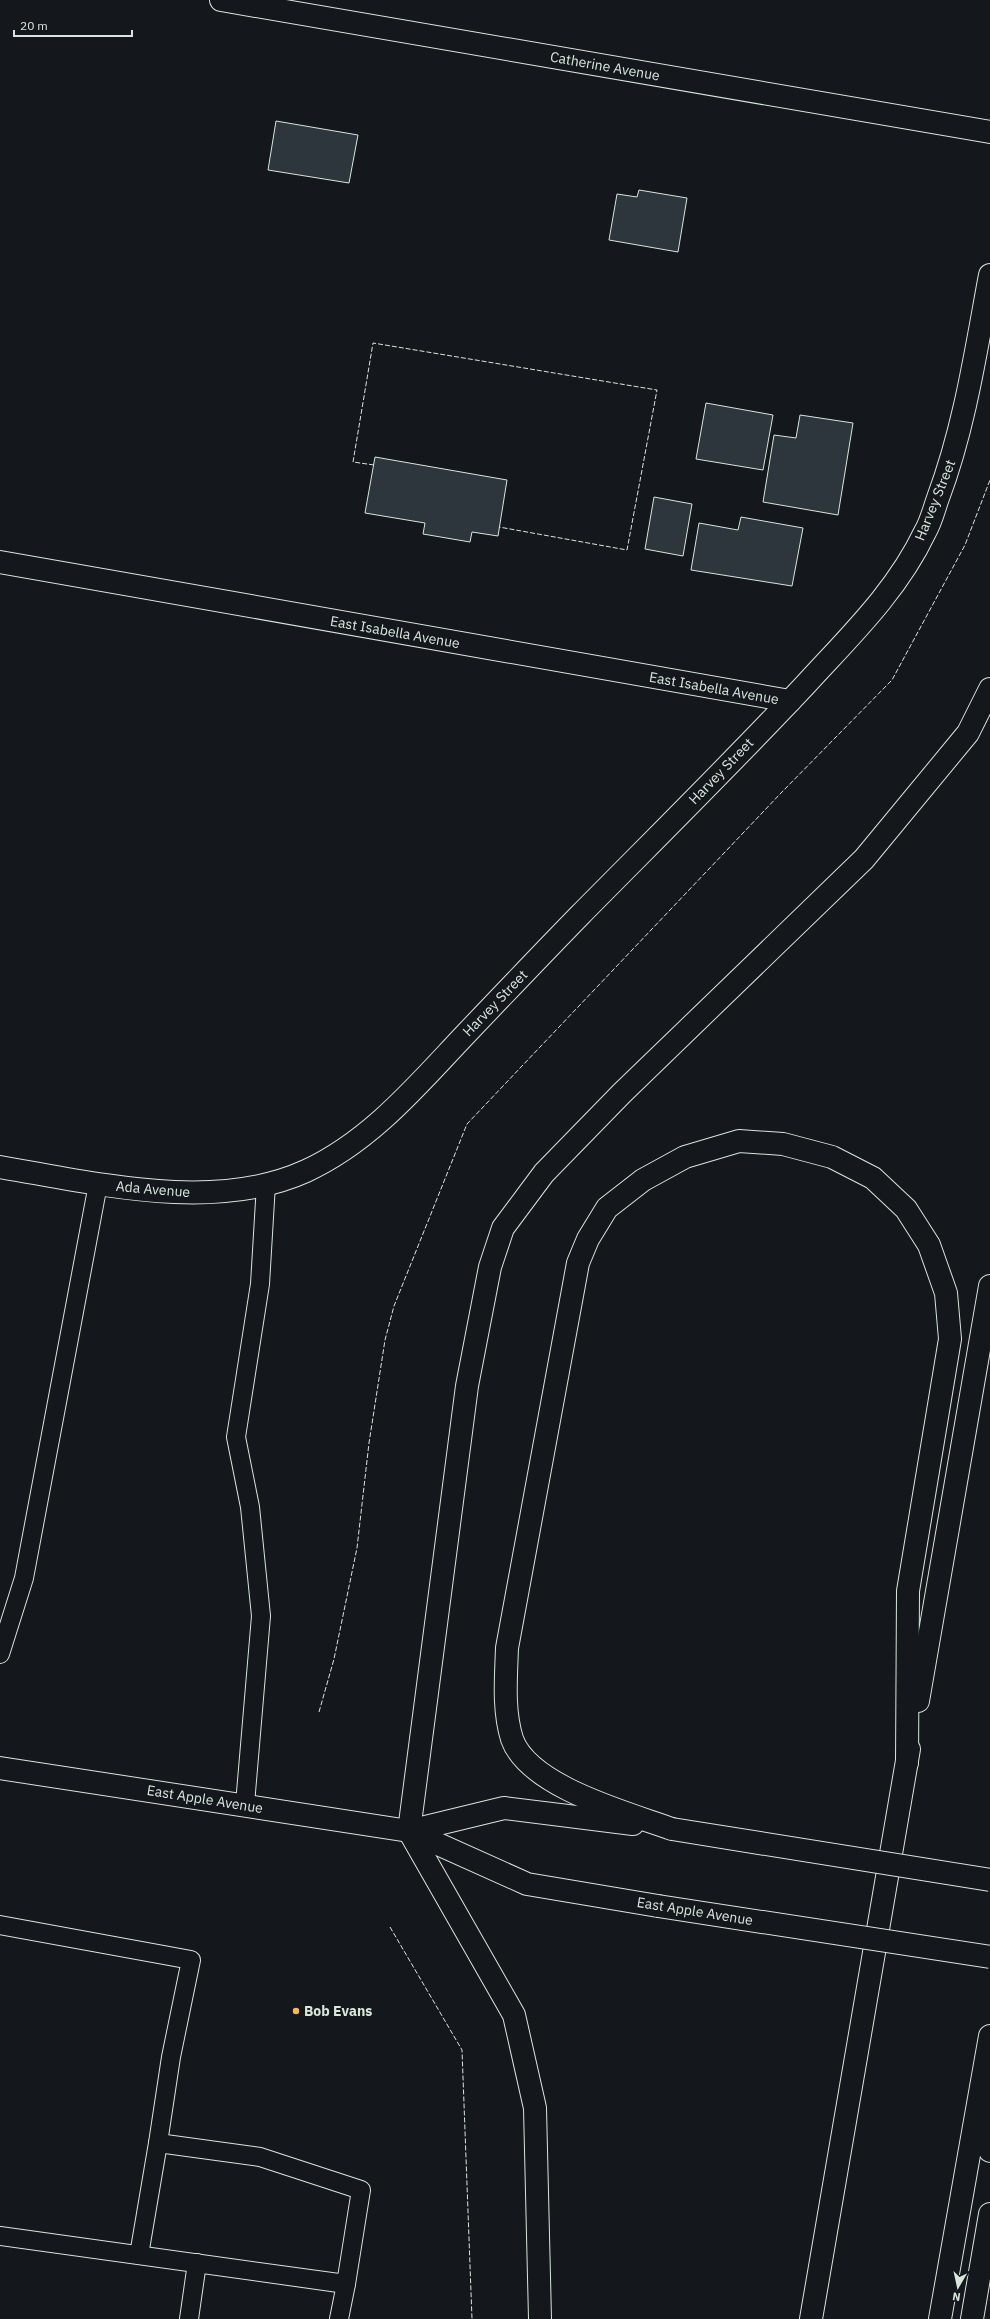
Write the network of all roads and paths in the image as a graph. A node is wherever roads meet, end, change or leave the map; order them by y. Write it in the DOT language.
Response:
graph roads {
  1 [pos="221,0"];
  2 [pos="990,132"];
  3 [pos="990,275"];
  4 [pos="0,562"];
  5 [pos="990,689"];
  6 [pos="790,701"];
  7 [pos="0,1167"];
  8 [pos="304,1172"];
  9 [pos="98,1184"];
  10 [pos="266,1184"];
  11 [pos="990,1286"];
  12 [pos="0,1654"];
  13 [pos="907,1762"];
  14 [pos="0,1768"];
  15 [pos="245,1804"];
  16 [pos="672,1828"];
  17 [pos="409,1830"];
  18 [pos="990,1880"];
  19 [pos="0,1925"];
  20 [pos="990,1957"];
  21 [pos="990,2036"];
  22 [pos="982,2079"];
  23 [pos="158,2143"];
  24 [pos="990,2151"];
  25 [pos="990,2214"];
  26 [pos="0,2236"];
  27 [pos="139,2255"];
  28 [pos="197,2263"];
  29 [pos="346,2284"];
  30 [pos="189,2319"];
  31 [pos="339,2319"];
  32 [pos="540,2319"];
  33 [pos="812,2319"];
  34 [pos="940,2319"];
  35 [pos="972,2319"];
  1 -- 2 [label="main road, Catherine Avenue"];
  3 -- 6 [label="main road, Harvey Street"];
  4 -- 6 [label="main road, East Isabella Avenue"];
  5 -- 17 [label="main road"];
  6 -- 8 [label="main road, Harvey Street"];
  7 -- 9 [label="main road, Ada Avenue"];
  8 -- 10 [label="main road, Ada Avenue"];
  9 -- 10 [label="main road, Ada Avenue"];
  9 -- 12 [label="lane"];
  10 -- 15 [label="lane"];
  11 -- 13 [label="main road"];
  13 -- 16 [label="main road"];
  13 -- 33 [label="main road"];
  14 -- 15 [label="main road, East Apple Avenue"];
  15 -- 17 [label="main road, East Apple Avenue"];
  16 -- 17 [label="main road, East Apple Avenue"];
  16 -- 18 [label="main road, East Apple Avenue, bridge"];
  17 -- 20 [label="main road, East Apple Avenue, bridge"];
  17 -- 32 [label="main road"];
  19 -- 23 [label="lane"];
  21 -- 22 [label="main road"];
  22 -- 24 [label="main road"];
  22 -- 34 [label="main road"];
  23 -- 27 [label="lane"];
  23 -- 29 [label="lane"];
  25 -- 35 [label="main road"];
  26 -- 27 [label="lane"];
  27 -- 28 [label="lane"];
  28 -- 29 [label="lane"];
  28 -- 30 [label="lane"];
  29 -- 31 [label="lane"];
}
